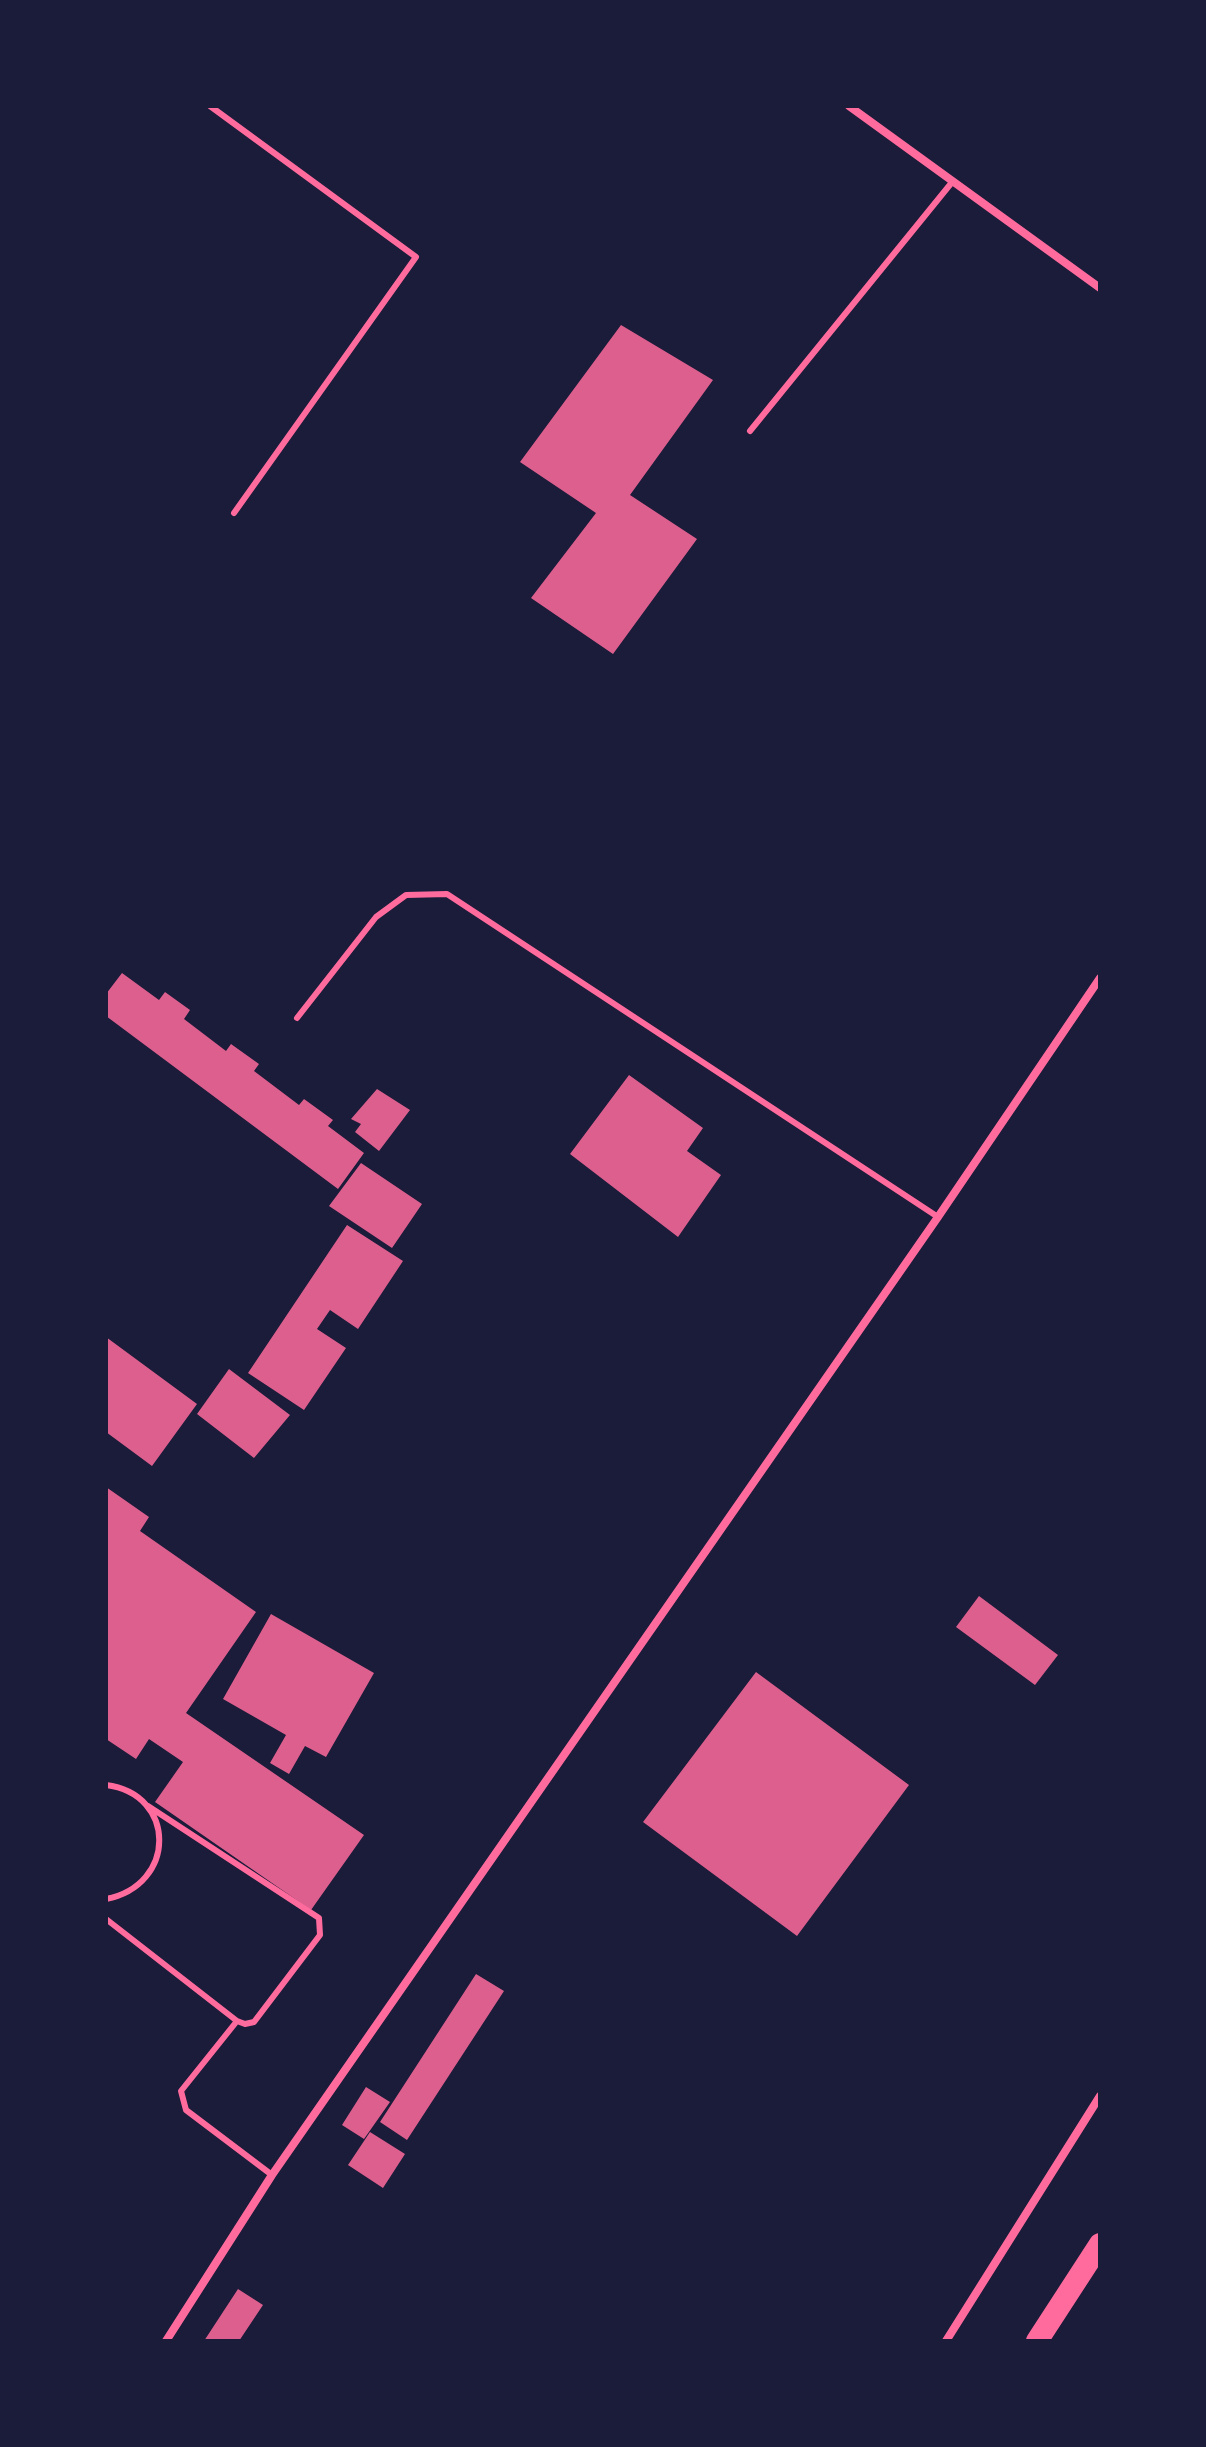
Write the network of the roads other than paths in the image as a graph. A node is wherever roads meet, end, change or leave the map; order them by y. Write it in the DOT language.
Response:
graph roads {
  1 [pos="210,106"];
  2 [pos="849,106"];
  3 [pos="953,181"];
  4 [pos="1100,288"];
  5 [pos="750,431"];
  6 [pos="234,513"];
  7 [pos="1100,978"];
  8 [pos="297,1018"];
  9 [pos="938,1217"];
  10 [pos="106,1785"];
  11 [pos="148,1806"];
  12 [pos="106,1899"];
  13 [pos="106,1919"];
  14 [pos="237,2021"];
  15 [pos="1100,2096"];
  16 [pos="272,2175"];
  17 [pos="1100,2244"];
  18 [pos="166,2341"];
  19 [pos="946,2341"];
  20 [pos="1037,2341"];
  1 -- 6 [label="lane"];
  2 -- 3 [label="street"];
  3 -- 4 [label="street"];
  3 -- 5 [label="lane"];
  7 -- 9 [label="street"];
  8 -- 9 [label="lane"];
  9 -- 16 [label="street"];
  10 -- 11 [label="lane"];
  11 -- 12 [label="lane"];
  11 -- 14 [label="lane"];
  13 -- 14 [label="lane"];
  14 -- 16 [label="lane"];
  15 -- 19 [label="street"];
  16 -- 18 [label="street"];
  17 -- 20 [label="highway"];
}
